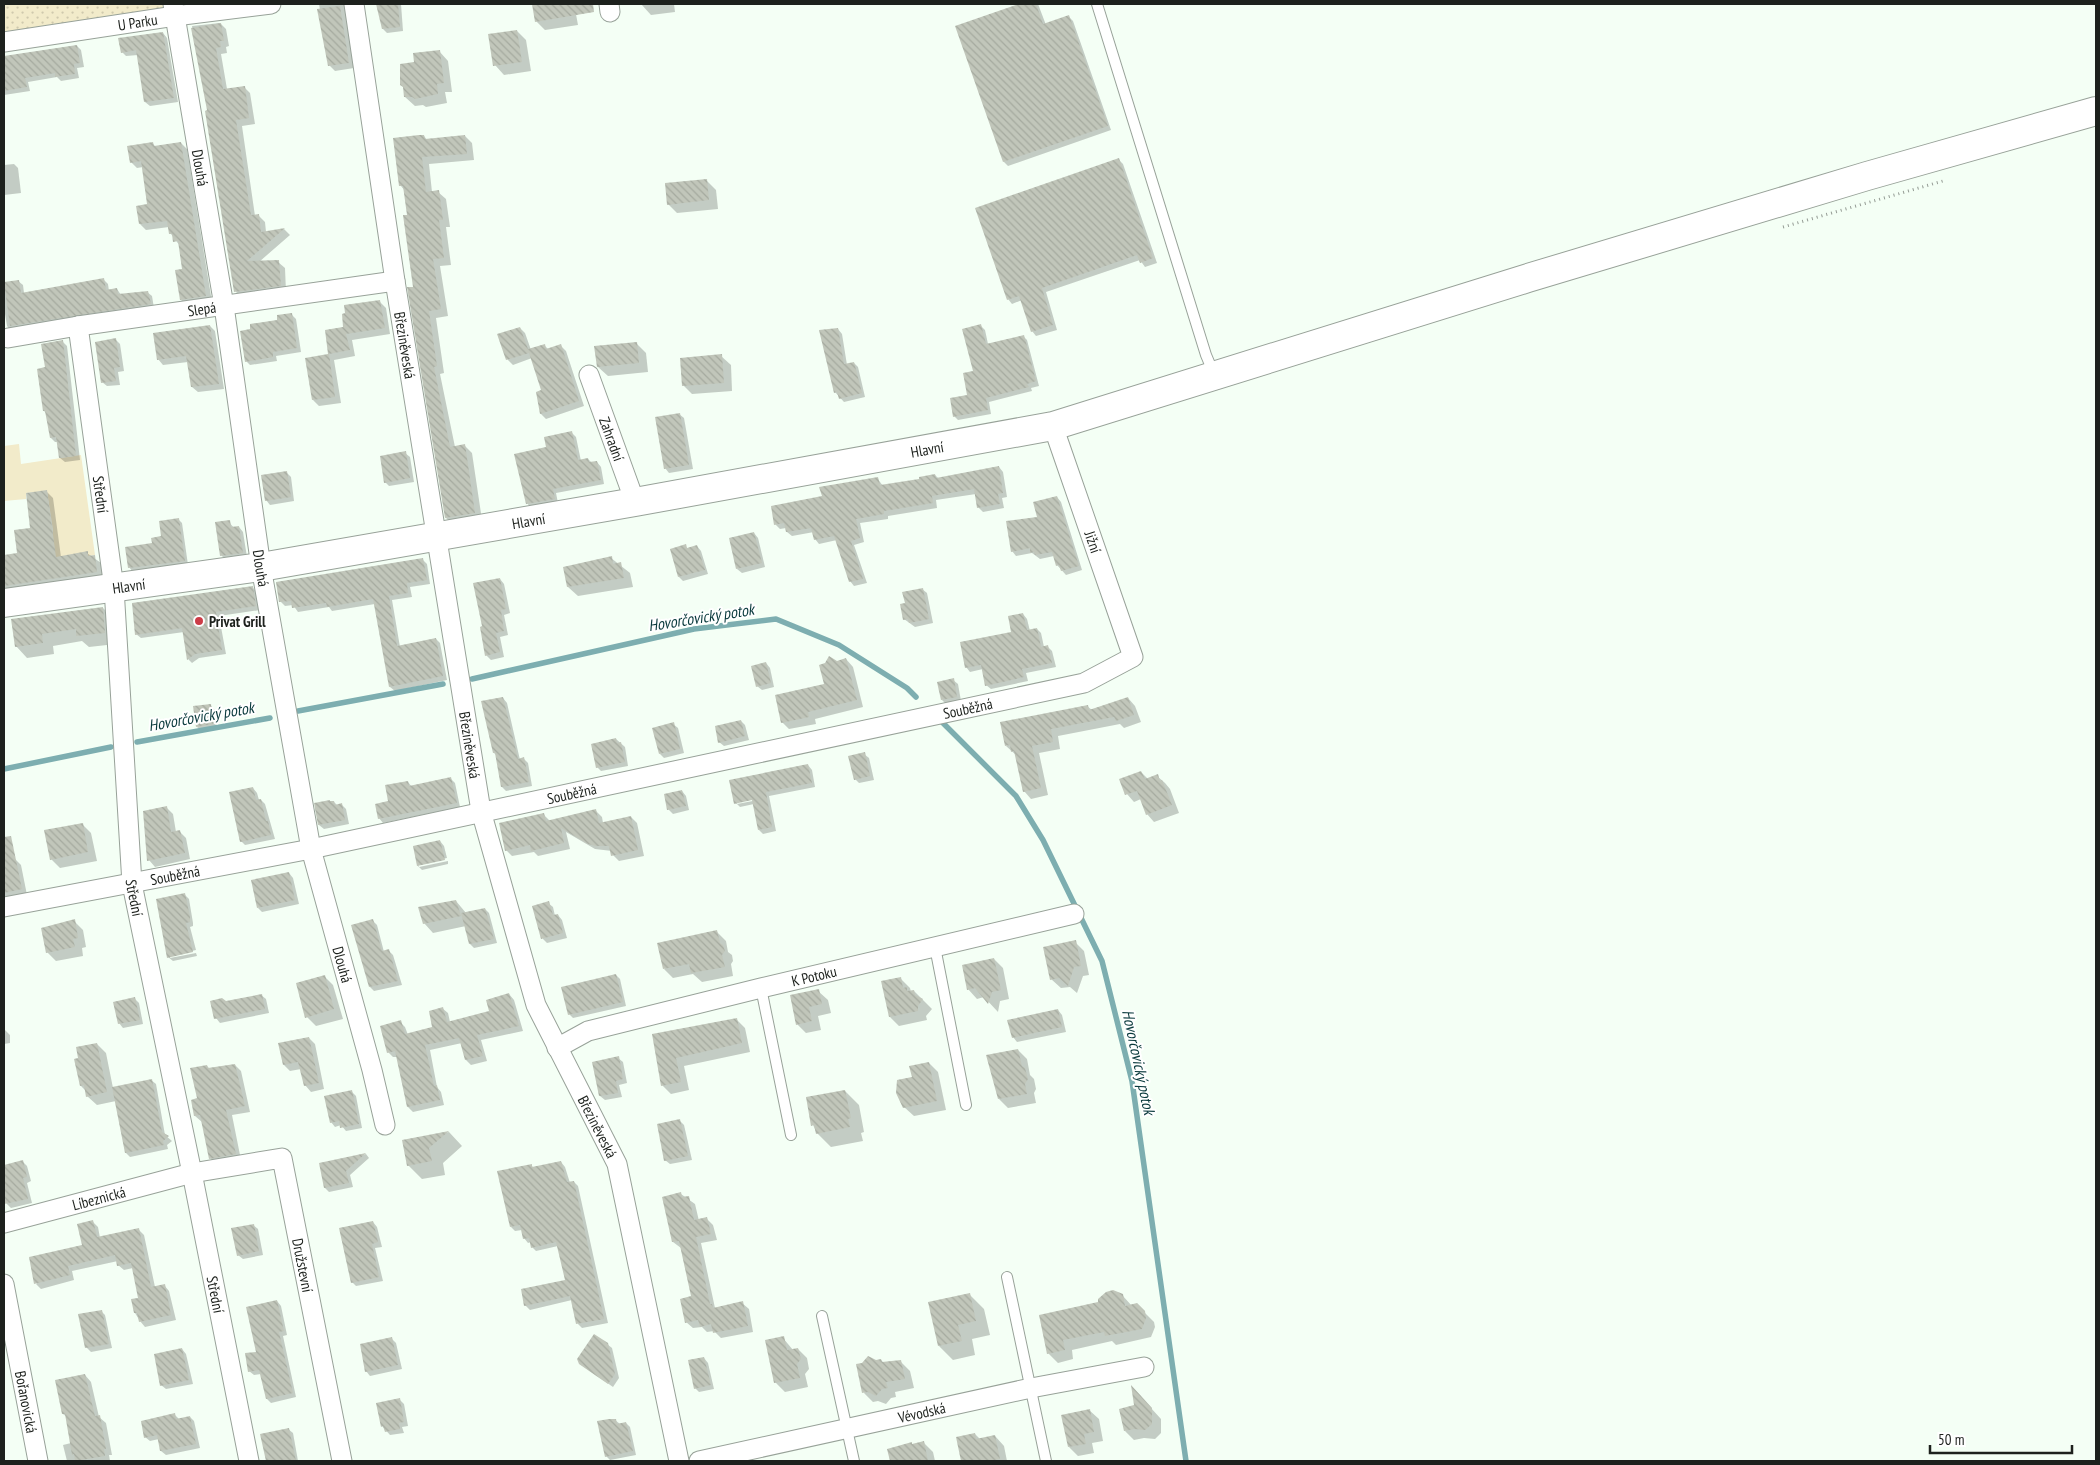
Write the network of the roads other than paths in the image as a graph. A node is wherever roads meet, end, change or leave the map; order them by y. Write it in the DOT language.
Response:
graph roads {
  1 [pos="271,4"];
  2 [pos="354,4"];
  3 [pos="1097,4"];
  4 [pos="174,10"];
  5 [pos="4,42"];
  6 [pos="2096,111"];
  7 [pos="396,281"];
  8 [pos="224,306"];
  9 [pos="78,326"];
  10 [pos="8,338"];
  11 [pos="589,375"];
  12 [pos="1214,375"];
  13 [pos="1053,426"];
  14 [pos="635,502"];
  15 [pos="436,537"];
  16 [pos="261,567"];
  17 [pos="114,588"];
  18 [pos="4,603"];
  19 [pos="1133,657"];
  20 [pos="481,811"];
  21 [pos="311,849"];
  22 [pos="132,884"];
  23 [pos="4,907"];
  24 [pos="1074,914"];
  25 [pos="935,947"];
  26 [pos="760,988"];
  27 [pos="556,1048"];
  28 [pos="966,1104"];
  29 [pos="385,1125"];
  30 [pos="791,1135"];
  31 [pos="192,1173"];
  32 [pos="4,1223"];
  33 [pos="1007,1277"];
  34 [pos="4,1284"];
  35 [pos="822,1316"];
  36 [pos="1144,1367"];
  37 [pos="1031,1388"];
  38 [pos="848,1430"];
  39 [pos="38,1461"];
  40 [pos="249,1461"];
  41 [pos="342,1461"];
  42 [pos="679,1461"];
  43 [pos="698,1461"];
  44 [pos="854,1461"];
  45 [pos="1046,1461"];
  1 -- 4 [label="street, U Parku"];
  2 -- 7 [label="street, Březiněveská"];
  3 -- 12 [label="lane"];
  4 -- 5 [label="street, U Parku"];
  4 -- 8 [label="street, Dlouhá"];
  6 -- 12 [label="street, Hlavní"];
  7 -- 8 [label="street, Slepá"];
  7 -- 15 [label="street, Březiněveská"];
  8 -- 9 [label="street, Slepá"];
  8 -- 16 [label="street, Dlouhá"];
  9 -- 10 [label="street, Slepá"];
  9 -- 17 [label="street, Střední"];
  11 -- 14 [label="street, Zahradní"];
  12 -- 13 [label="street, Hlavní"];
  13 -- 14 [label="street, Hlavní"];
  13 -- 19 [label="street, Jižní"];
  14 -- 15 [label="street, Hlavní"];
  15 -- 16 [label="street, Hlavní"];
  15 -- 20 [label="street, Březiněveská"];
  16 -- 17 [label="street, Hlavní"];
  16 -- 21 [label="street, Dlouhá"];
  17 -- 18 [label="street, Hlavní"];
  17 -- 22 [label="street, Střední"];
  19 -- 20 [label="street, Souběžná"];
  20 -- 21 [label="street, Souběžná"];
  20 -- 27 [label="street, Březiněveská"];
  21 -- 22 [label="street, Souběžná"];
  21 -- 29 [label="street, Dlouhá"];
  22 -- 23 [label="street, Souběžná"];
  22 -- 31 [label="street, Střední"];
  24 -- 25 [label="street, K Potoku"];
  25 -- 26 [label="street, K Potoku"];
  25 -- 28 [label="lane"];
  26 -- 27 [label="street, K Potoku"];
  26 -- 30 [label="lane"];
  27 -- 42 [label="street, Březiněveská"];
  31 -- 32 [label="street, Líbeznická"];
  31 -- 40 [label="street, Střední"];
  31 -- 41 [label="street, Družstevní"];
  33 -- 37 [label="lane"];
  34 -- 39 [label="street, Bořanovická"];
  35 -- 38 [label="lane"];
  36 -- 37 [label="street, Vévodská"];
  37 -- 38 [label="street, Vévodská"];
  37 -- 45 [label="lane"];
  38 -- 43 [label="street, Vévodská"];
  38 -- 44 [label="lane"];
}
